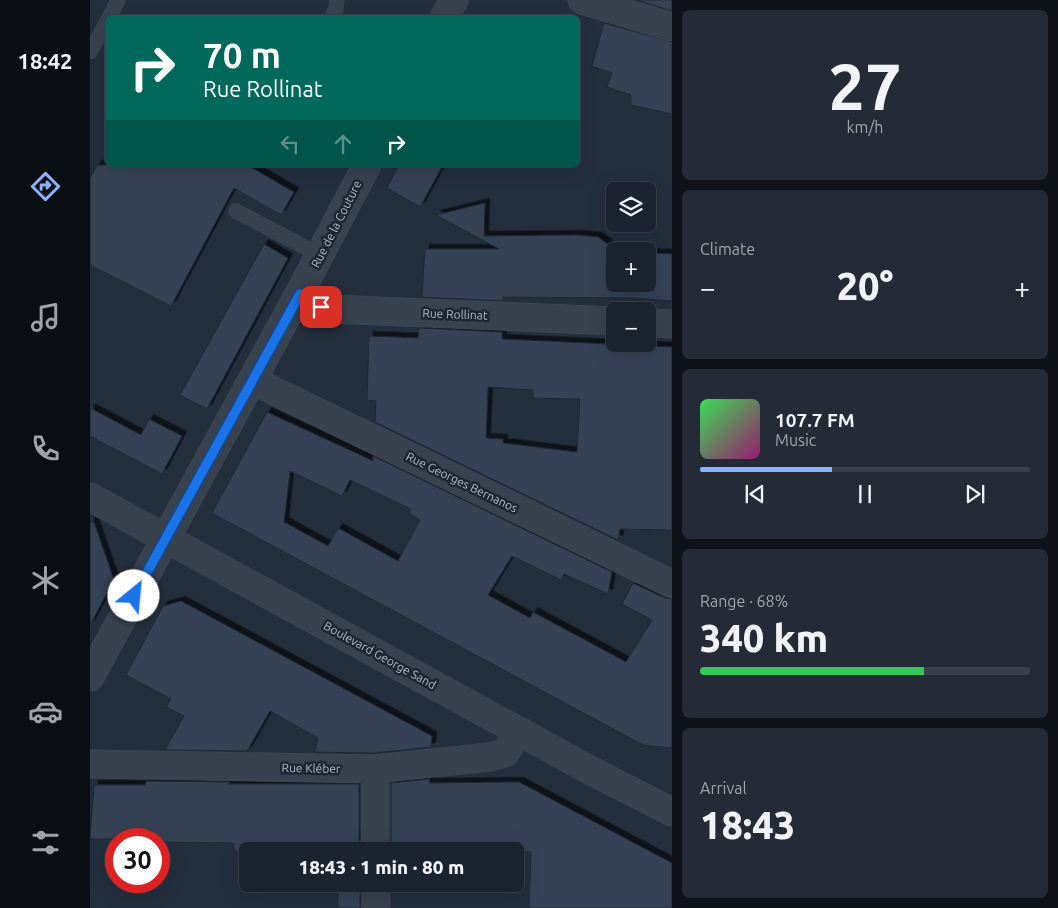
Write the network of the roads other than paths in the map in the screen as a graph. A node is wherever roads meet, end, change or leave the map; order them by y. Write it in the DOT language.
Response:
graph roads {
  1 [pos="118,0"];
  2 [pos="337,0"];
  3 [pos="454,0"];
  4 [pos="582,0"];
  5 [pos="110,15"];
  6 [pos="333,15"];
  7 [pos="446,15"];
  8 [pos="105,24"];
  9 [pos="672,27"];
  10 [pos="90,52"];
  11 [pos="366,167"];
  12 [pos="236,211"];
  13 [pos="320,255"];
  14 [pos="300,294"];
  15 [pos="606,321"];
  16 [pos="656,323"];
  17 [pos="672,324"];
  18 [pos="253,379"];
  19 [pos="90,497"];
  20 [pos="166,538"];
  21 [pos="672,584"];
  22 [pos="90,677"];
  23 [pos="520,731"];
  24 [pos="90,764"];
  25 [pos="375,769"];
  26 [pos="672,812"];
  27 [pos="375,842"];
  28 [pos="375,892"];
  29 [pos="376,908"];
  1 -- 5 [label="lane"];
  2 -- 6 [label="lane"];
  3 -- 7 [label="street"];
  4 -- 9 [label="street"];
  8 -- 10 [label="lane"];
  11 -- 13 [label="street, Rue de la Couture"];
  12 -- 13 [label="lane"];
  13 -- 14 [label="street, Rue de la Couture"];
  14 -- 15 [label="street, Rue Rollinat"];
  14 -- 18 [label="street, Rue de la Couture"];
  16 -- 17 [label="street"];
  18 -- 20 [label="street, Rue de la Couture"];
  18 -- 21 [label="street, Rue Georges Bernanos"];
  19 -- 20 [label="street, Boulevard George Sand"];
  20 -- 22 [label="street, Rue de la Couture"];
  20 -- 23 [label="street, Boulevard George Sand"];
  23 -- 25 [label="street, Rue Kléber"];
  23 -- 26 [label="street, Boulevard George Sand"];
  24 -- 25 [label="street, Rue Kléber"];
  25 -- 27 [label="street"];
  28 -- 29 [label="street"];
}
